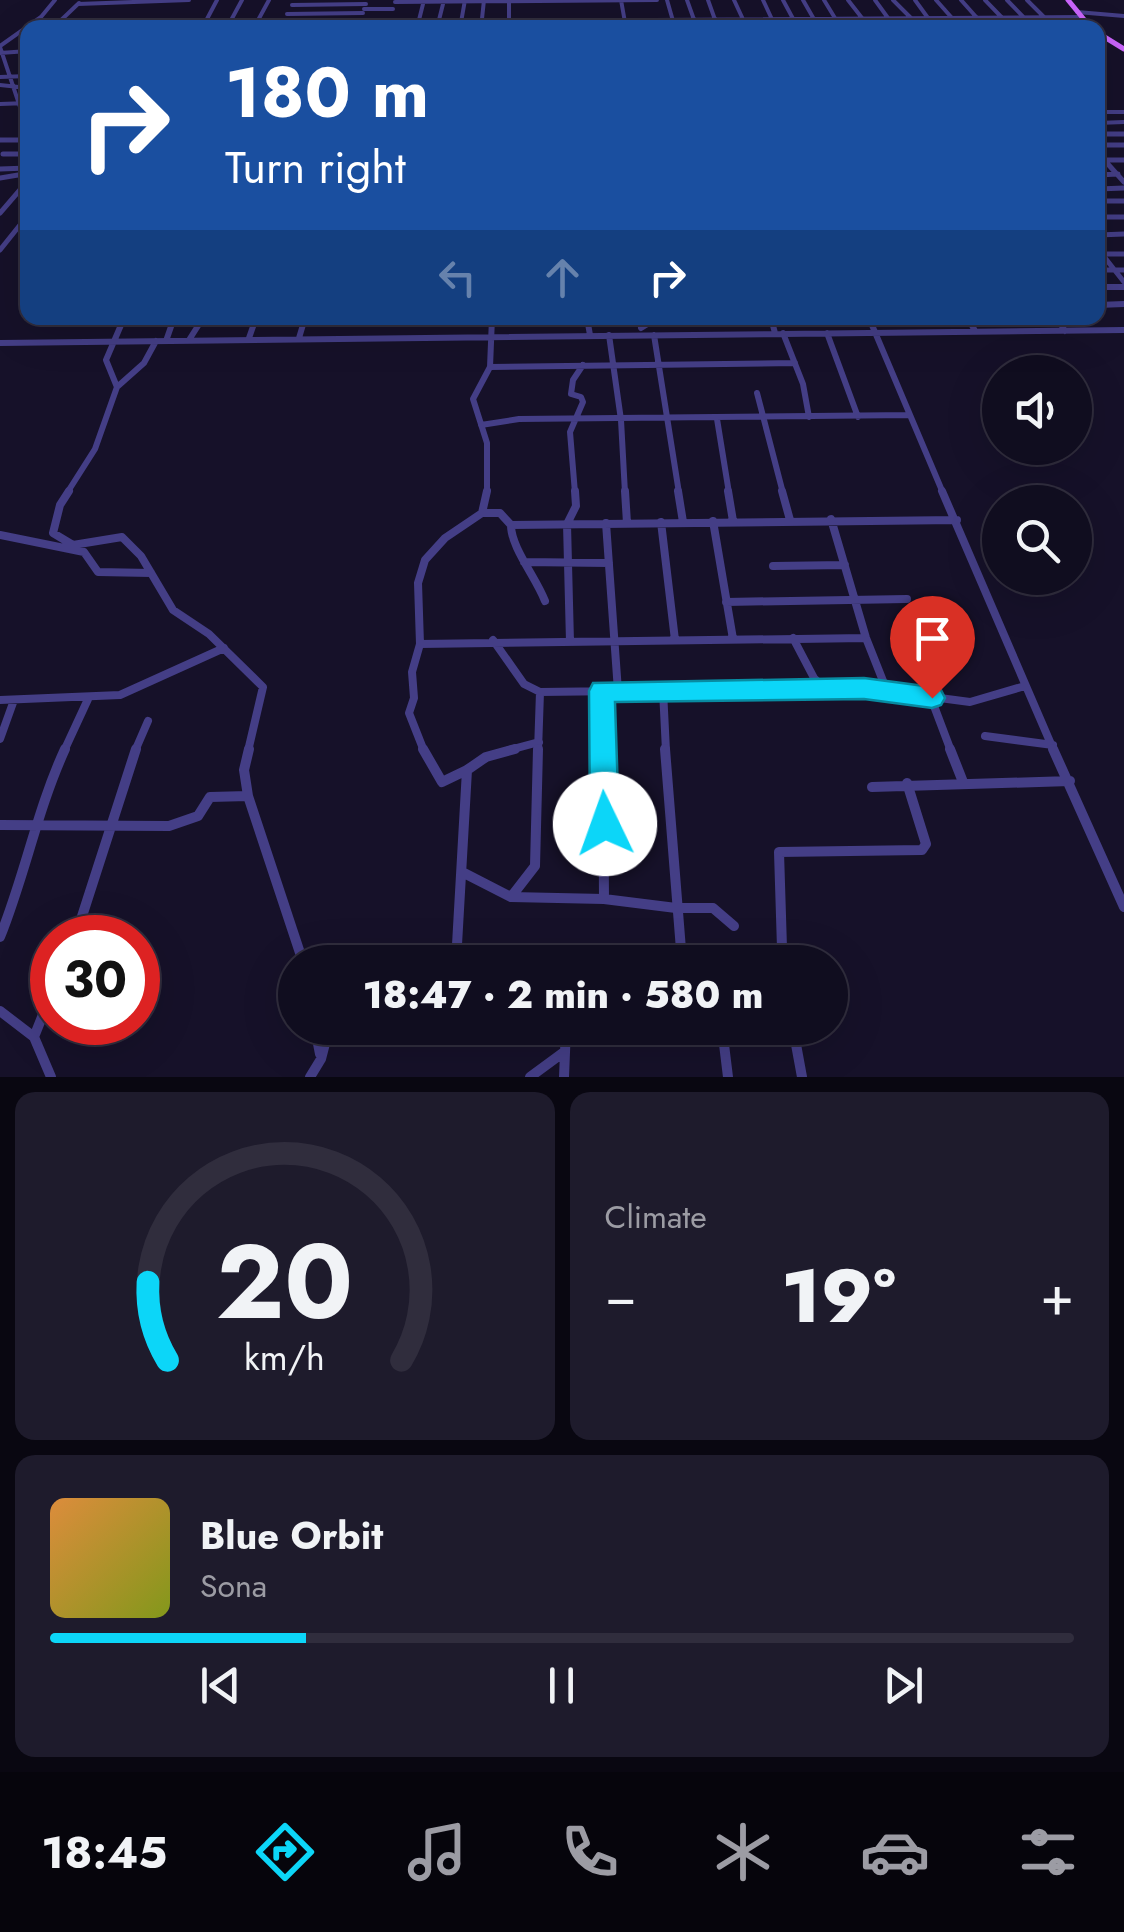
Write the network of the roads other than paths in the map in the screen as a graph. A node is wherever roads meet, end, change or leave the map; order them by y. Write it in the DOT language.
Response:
graph roads {
  1 [pos="55,0"];
  2 [pos="189,0"];
  3 [pos="576,0"];
  4 [pos="596,0"];
  5 [pos="621,0"];
  6 [pos="647,0"];
  7 [pos="657,0"];
  8 [pos="668,0"];
  9 [pos="687,0"];
  10 [pos="708,0"];
  11 [pos="734,0"];
  12 [pos="763,0"];
  13 [pos="783,0"];
  14 [pos="803,0"];
  15 [pos="824,0"];
  16 [pos="848,0"];
  17 [pos="875,0"];
  18 [pos="893,0"];
  19 [pos="915,0"];
  20 [pos="936,0"];
  21 [pos="961,0"];
  22 [pos="986,0"];
  23 [pos="1007,0"];
  24 [pos="1027,0"];
  25 [pos="1068,0"];
  26 [pos="395,1"];
  27 [pos="423,1"];
  28 [pos="444,1"];
  29 [pos="465,1"];
  30 [pos="484,1"];
  31 [pos="510,1"];
  32 [pos="534,1"];
  33 [pos="556,1"];
  34 [pos="80,2"];
  35 [pos="110,2"];
  36 [pos="134,2"];
  37 [pos="215,2"];
  38 [pos="241,2"];
  39 [pos="293,2"];
  40 [pos="365,6"];
  41 [pos="393,9"];
  42 [pos="287,14"];
  43 [pos="1080,14"];
  44 [pos="1124,16"];
  45 [pos="1002,17"];
  46 [pos="1024,17"];
  47 [pos="1045,17"];
  48 [pos="835,18"];
  49 [pos="862,18"];
  50 [pos="888,18"];
  51 [pos="910,18"];
  52 [pos="928,18"];
  53 [pos="952,18"];
  54 [pos="978,18"];
  55 [pos="714,19"];
  56 [pos="743,19"];
  57 [pos="772,19"];
  58 [pos="794,19"];
  59 [pos="814,19"];
  60 [pos="34,20"];
  61 [pos="61,20"];
  62 [pos="284,20"];
  63 [pos="390,20"];
  64 [pos="578,20"];
  65 [pos="598,20"];
  66 [pos="625,20"];
  67 [pos="652,20"];
  68 [pos="673,20"];
  69 [pos="694,20"];
  70 [pos="1005,20"];
  71 [pos="1027,20"];
  72 [pos="1048,20"];
  73 [pos="1085,20"];
  74 [pos="20,33"];
  75 [pos="1,50"];
  76 [pos="20,76"];
  77 [pos="0,77"];
  78 [pos="9,77"];
  79 [pos="0,85"];
  80 [pos="13,89"];
  81 [pos="20,89"];
  82 [pos="19,103"];
  83 [pos="0,104"];
  84 [pos="3,154"];
  85 [pos="20,154"];
  86 [pos="1121,174"];
  87 [pos="1124,185"];
  88 [pos="20,189"];
  89 [pos="11,200"];
  90 [pos="0,202"];
  91 [pos="0,213"];
  92 [pos="20,224"];
  93 [pos="0,250"];
  94 [pos="1106,270"];
  95 [pos="1124,270"];
  96 [pos="1124,284"];
  97 [pos="120,325"];
  98 [pos="172,325"];
  99 [pos="199,325"];
  100 [pos="254,325"];
  101 [pos="303,325"];
  102 [pos="492,325"];
  103 [pos="588,325"];
  104 [pos="638,325"];
  105 [pos="648,325"];
  106 [pos="775,325"];
  107 [pos="873,325"];
  108 [pos="972,325"];
  109 [pos="1062,325"];
  110 [pos="1065,330"];
  111 [pos="1124,330"];
  112 [pos="641,331"];
  113 [pos="876,332"];
  114 [pos="975,332"];
  115 [pos="779,333"];
  116 [pos="827,333"];
  117 [pos="654,334"];
  118 [pos="590,335"];
  119 [pos="610,335"];
  120 [pos="491,336"];
  121 [pos="249,338"];
  122 [pos="299,338"];
  123 [pos="189,340"];
  124 [pos="156,341"];
  125 [pos="166,341"];
  126 [pos="0,342"];
  127 [pos="111,342"];
  128 [pos="795,363"];
  129 [pos="657,364"];
  130 [pos="583,365"];
  131 [pos="613,365"];
  132 [pos="490,367"];
  133 [pos="117,388"];
  134 [pos="756,393"];
  135 [pos="910,415"];
  136 [pos="809,417"];
  137 [pos="858,417"];
  138 [pos="762,418"];
  139 [pos="668,419"];
  140 [pos="717,419"];
  141 [pos="620,420"];
  142 [pos="573,422"];
  143 [pos="481,425"];
  144 [pos="482,513"];
  145 [pos="831,519"];
  146 [pos="790,520"];
  147 [pos="957,520"];
  148 [pos="712,521"];
  149 [pos="733,521"];
  150 [pos="627,522"];
  151 [pos="661,522"];
  152 [pos="682,522"];
  153 [pos="606,523"];
  154 [pos="511,524"];
  155 [pos="567,524"];
  156 [pos="0,535"];
  157 [pos="524,562"];
  158 [pos="568,562"];
  159 [pos="609,562"];
  160 [pos="845,564"];
  161 [pos="773,566"];
  162 [pos="151,572"];
  163 [pos="907,599"];
  164 [pos="855,600"];
  165 [pos="545,601"];
  166 [pos="726,602"];
  167 [pos="793,638"];
  168 [pos="866,638"];
  169 [pos="733,639"];
  170 [pos="492,640"];
  171 [pos="675,640"];
  172 [pos="570,642"];
  173 [pos="615,642"];
  174 [pos="420,644"];
  175 [pos="224,648"];
  176 [pos="1025,686"];
  177 [pos="663,690"];
  178 [pos="826,690"];
  179 [pos="602,691"];
  180 [pos="618,691"];
  181 [pos="887,691"];
  182 [pos="540,692"];
  183 [pos="89,698"];
  184 [pos="932,698"];
  185 [pos="0,700"];
  186 [pos="14,700"];
  187 [pos="148,721"];
  188 [pos="985,736"];
  189 [pos="0,739"];
  190 [pos="539,742"];
  191 [pos="1053,745"];
  192 [pos="467,770"];
  193 [pos="1070,781"];
  194 [pos="963,782"];
  195 [pos="907,783"];
  196 [pos="872,787"];
  197 [pos="248,796"];
  198 [pos="35,824"];
  199 [pos="0,825"];
  200 [pos="109,825"];
  201 [pos="464,873"];
  202 [pos="510,897"];
  203 [pos="604,899"];
  204 [pos="1124,907"];
  205 [pos="676,908"];
  206 [pos="85,915"];
  207 [pos="734,926"];
  208 [pos="0,938"];
  209 [pos="297,945"];
  210 [pos="458,945"];
  211 [pos="680,945"];
  212 [pos="782,945"];
  213 [pos="0,1010"];
  214 [pos="30,1035"];
  215 [pos="37,1045"];
  216 [pos="318,1045"];
  217 [pos="325,1045"];
  218 [pos="565,1045"];
  219 [pos="724,1045"];
  220 [pos="796,1045"];
  221 [pos="564,1052"];
  222 [pos="321,1059"];
  223 [pos="50,1077"];
  224 [pos="310,1077"];
  225 [pos="530,1077"];
  226 [pos="564,1077"];
  227 [pos="728,1077"];
  228 [pos="802,1077"];
  1 -- 60 [label="street"];
  2 -- 36 [label="street"];
  3 -- 4 [label="street"];
  3 -- 33 [label="street"];
  4 -- 5 [label="street"];
  4 -- 65 [label="street"];
  5 -- 6 [label="street"];
  5 -- 66 [label="street"];
  6 -- 7 [label="street"];
  6 -- 67 [label="street"];
  8 -- 68 [label="street"];
  9 -- 69 [label="street"];
  10 -- 55 [label="street"];
  11 -- 56 [label="street"];
  12 -- 57 [label="street"];
  13 -- 58 [label="street"];
  14 -- 59 [label="street"];
  15 -- 48 [label="street"];
  16 -- 49 [label="street"];
  17 -- 50 [label="street"];
  18 -- 51 [label="street"];
  19 -- 52 [label="street"];
  20 -- 53 [label="street"];
  21 -- 54 [label="street"];
  22 -- 45 [label="street"];
  23 -- 46 [label="street"];
  24 -- 47 [label="street"];
  25 -- 43 [label="main road"];
  26 -- 27 [label="street"];
  26 -- 41 [label="street"];
  27 -- 28 [label="street"];
  28 -- 29 [label="street"];
  29 -- 30 [label="street"];
  30 -- 31 [label="street"];
  31 -- 32 [label="street"];
  32 -- 33 [label="street"];
  34 -- 35 [label="street"];
  34 -- 61 [label="street"];
  35 -- 36 [label="street"];
  37 -- 38 [label="street"];
  39 -- 40 [label="street"];
  39 -- 42 [label="street"];
  40 -- 41 [label="street"];
  40 -- 42 [label="street"];
  41 -- 63 [label="street"];
  42 -- 62 [label="street"];
  43 -- 44 [label="street"];
  43 -- 47 [label="street"];
  43 -- 73 [label="main road"];
  45 -- 46 [label="street"];
  45 -- 54 [label="street"];
  45 -- 70 [label="street"];
  46 -- 47 [label="street"];
  46 -- 71 [label="street"];
  47 -- 72 [label="street"];
  48 -- 49 [label="street"];
  48 -- 59 [label="street"];
  49 -- 50 [label="street"];
  50 -- 51 [label="street"];
  51 -- 52 [label="street"];
  52 -- 53 [label="street"];
  53 -- 54 [label="street"];
  55 -- 56 [label="street"];
  55 -- 69 [label="street"];
  56 -- 57 [label="street"];
  57 -- 58 [label="street"];
  58 -- 59 [label="street"];
  64 -- 65 [label="street"];
  65 -- 66 [label="street"];
  66 -- 67 [label="street"];
  67 -- 68 [label="street"];
  68 -- 69 [label="street"];
  74 -- 75 [label="street"];
  75 -- 78 [label="street"];
  76 -- 78 [label="street"];
  77 -- 78 [label="street"];
  78 -- 80 [label="street"];
  79 -- 80 [label="street"];
  80 -- 81 [label="street"];
  80 -- 82 [label="street"];
  82 -- 83 [label="street"];
  84 -- 85 [label="street"];
  86 -- 87 [label="street"];
  88 -- 89 [label="street"];
  89 -- 90 [label="street"];
  89 -- 91 [label="street"];
  92 -- 93 [label="street"];
  94 -- 95 [label="street"];
  94 -- 96 [label="street"];
  97 -- 127 [label="street"];
  98 -- 125 [label="street"];
  99 -- 123 [label="street"];
  100 -- 121 [label="street"];
  101 -- 122 [label="street"];
  102 -- 120 [label="street"];
  103 -- 118 [label="street"];
  104 -- 112 [label="street"];
  105 -- 112 [label="street"];
  106 -- 115 [label="street"];
  107 -- 113 [label="street"];
  108 -- 114 [label="street"];
  109 -- 110 [label="street"];
  110 -- 111 [label="street"];
  110 -- 114 [label="street"];
  112 -- 117 [label="street"];
  112 -- 119 [label="street"];
  113 -- 114 [label="street"];
  113 -- 116 [label="street"];
  113 -- 135 [label="street"];
  115 -- 116 [label="street"];
  115 -- 117 [label="street"];
  115 -- 128 [label="street"];
  116 -- 137 [label="street"];
  117 -- 129 [label="street"];
  118 -- 119 [label="street"];
  118 -- 120 [label="street"];
  119 -- 131 [label="street"];
  120 -- 122 [label="street"];
  120 -- 132 [label="street"];
  121 -- 122 [label="street"];
  121 -- 123 [label="street"];
  123 -- 125 [label="street"];
  124 -- 125 [label="street"];
  124 -- 127 [label="street"];
  124 -- 133 [label="street"];
  126 -- 127 [label="street"];
  127 -- 133 [label="street"];
  128 -- 129 [label="street"];
  128 -- 136 [label="street"];
  129 -- 131 [label="street"];
  129 -- 139 [label="street"];
  130 -- 131 [label="street"];
  130 -- 132 [label="street"];
  130 -- 142 [label="street"];
  131 -- 141 [label="street"];
  132 -- 143 [label="street"];
  133 -- 162 [label="street"];
  134 -- 138 [label="street"];
  135 -- 137 [label="street"];
  135 -- 147 [label="street"];
  136 -- 137 [label="street"];
  136 -- 138 [label="street"];
  138 -- 140 [label="street"];
  138 -- 146 [label="street"];
  139 -- 140 [label="street"];
  139 -- 141 [label="street"];
  139 -- 152 [label="street"];
  140 -- 149 [label="street"];
  141 -- 142 [label="street"];
  141 -- 150 [label="street"];
  142 -- 143 [label="street"];
  142 -- 155 [label="street"];
  143 -- 144 [label="street"];
  144 -- 154 [label="street"];
  144 -- 174 [label="street"];
  145 -- 146 [label="street"];
  145 -- 147 [label="street"];
  145 -- 160 [label="street"];
  146 -- 149 [label="street"];
  147 -- 176 [label="street"];
  148 -- 149 [label="street"];
  148 -- 152 [label="street"];
  148 -- 166 [label="street"];
  150 -- 151 [label="street"];
  150 -- 153 [label="street"];
  151 -- 152 [label="street"];
  151 -- 171 [label="street"];
  153 -- 155 [label="street"];
  153 -- 159 [label="street"];
  154 -- 155 [label="street"];
  154 -- 157 [label="street"];
  155 -- 158 [label="street"];
  156 -- 162 [label="street"];
  157 -- 158 [label="street"];
  157 -- 165 [label="street"];
  158 -- 159 [label="street"];
  158 -- 172 [label="street"];
  159 -- 173 [label="street"];
  160 -- 161 [label="street"];
  160 -- 164 [label="street"];
  162 -- 175 [label="street"];
  163 -- 164 [label="street"];
  164 -- 166 [label="street"];
  164 -- 168 [label="street"];
  166 -- 169 [label="street"];
  167 -- 168 [label="street"];
  167 -- 169 [label="street"];
  167 -- 178 [label="street"];
  168 -- 181 [label="street"];
  169 -- 171 [label="street"];
  170 -- 172 [label="street"];
  170 -- 174 [label="street"];
  170 -- 182 [label="street"];
  171 -- 173 [label="street"];
  172 -- 173 [label="street"];
  173 -- 180 [label="street"];
  174 -- 192 [label="street"];
  175 -- 183 [label="street"];
  175 -- 197 [label="street"];
  176 -- 184 [label="street"];
  176 -- 191 [label="street"];
  177 -- 178 [label="street"];
  177 -- 180 [label="street"];
  177 -- 205 [label="street"];
  178 -- 181 [label="street"];
  179 -- 180 [label="street"];
  179 -- 182 [label="street"];
  179 -- 203 [label="street"];
  181 -- 184 [label="street"];
  182 -- 190 [label="street"];
  183 -- 186 [label="street"];
  183 -- 198 [label="street"];
  184 -- 194 [label="street"];
  185 -- 186 [label="street"];
  186 -- 189 [label="street"];
  187 -- 200 [label="street"];
  188 -- 191 [label="street"];
  190 -- 192 [label="street"];
  190 -- 202 [label="street"];
  191 -- 193 [label="street"];
  192 -- 201 [label="street"];
  193 -- 194 [label="street"];
  193 -- 204 [label="street"];
  194 -- 195 [label="street"];
  195 -- 196 [label="street"];
  195 -- 212 [label="street"];
  197 -- 200 [label="street"];
  197 -- 209 [label="street"];
  198 -- 199 [label="street"];
  198 -- 200 [label="street"];
  198 -- 208 [label="street"];
  200 -- 206 [label="street"];
  201 -- 202 [label="street"];
  201 -- 210 [label="street"];
  202 -- 203 [label="street"];
  203 -- 205 [label="street"];
  205 -- 207 [label="street"];
  205 -- 211 [label="street"];
  213 -- 214 [label="street"];
  215 -- 223 [label="street"];
  216 -- 222 [label="street"];
  217 -- 222 [label="street"];
  218 -- 221 [label="street"];
  219 -- 227 [label="street"];
  220 -- 228 [label="street"];
  221 -- 225 [label="street"];
  221 -- 226 [label="street"];
  222 -- 224 [label="street"];
}
